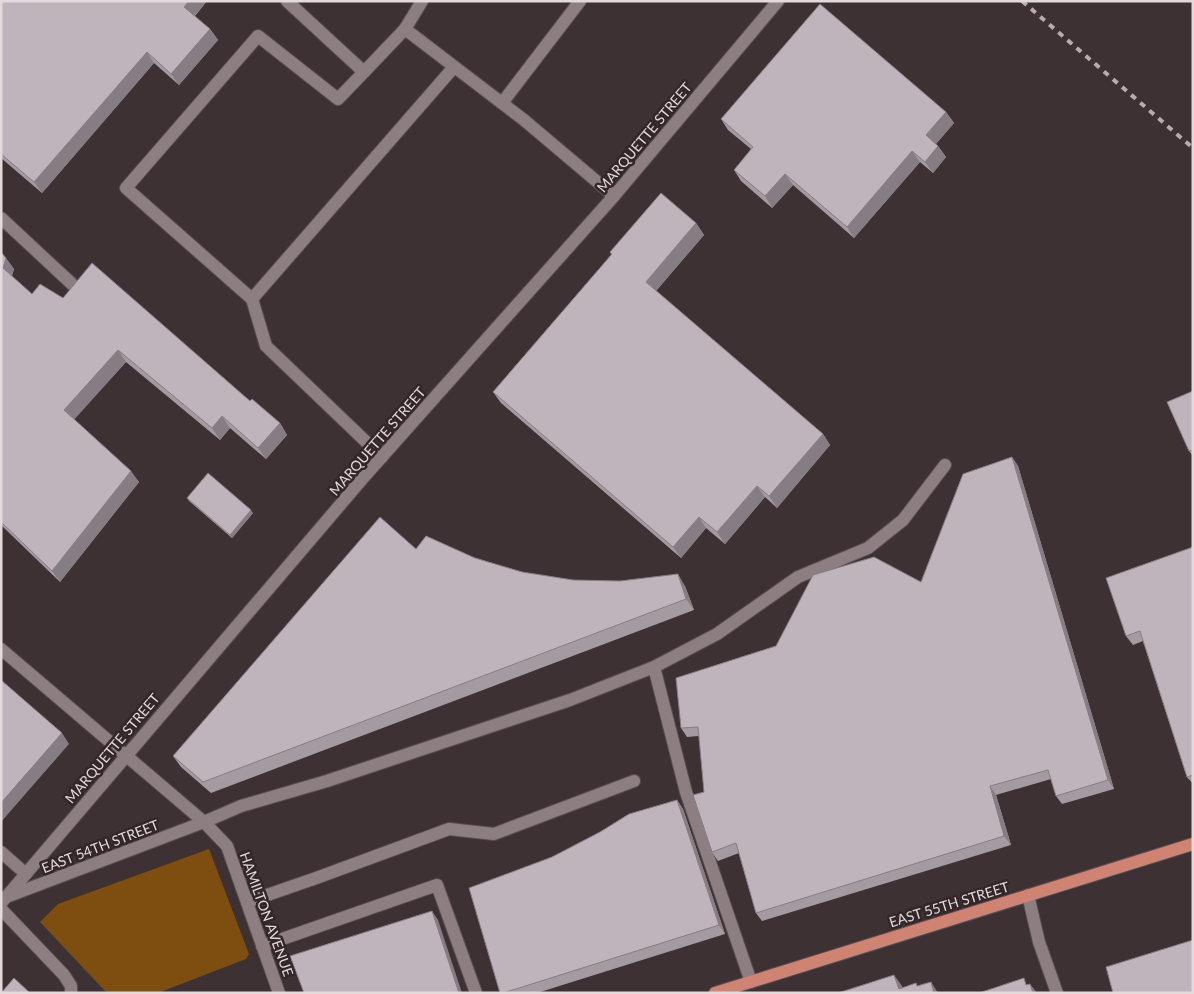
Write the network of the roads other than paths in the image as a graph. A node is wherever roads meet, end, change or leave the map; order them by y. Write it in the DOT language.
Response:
graph roads {
  1 [pos="287,1"];
  2 [pos="422,1"];
  3 [pos="580,1"];
  4 [pos="778,1"];
  5 [pos="405,29"];
  6 [pos="454,67"];
  7 [pos="364,72"];
  8 [pos="502,103"];
  9 [pos="614,196"];
  10 [pos="1,218"];
  11 [pos="72,284"];
  12 [pos="252,298"];
  13 [pos="382,457"];
  14 [pos="945,465"];
  15 [pos="1,649"];
  16 [pos="654,666"];
  17 [pos="125,756"];
  18 [pos="634,781"];
  19 [pos="204,822"];
  20 [pos="1193,844"];
  21 [pos="1,852"];
  22 [pos="26,874"];
  23 [pos="1028,896"];
  24 [pos="4,900"];
  25 [pos="247,902"];
  26 [pos="1,909"];
  27 [pos="262,946"];
  28 [pos="751,982"];
  29 [pos="71,993"];
  30 [pos="279,993"];
  31 [pos="476,993"];
  32 [pos="715,993"];
  33 [pos="1057,993"];
  1 -- 7 [label="street"];
  2 -- 5 [label="street"];
  3 -- 8 [label="street"];
  4 -- 9 [label="street, MARQUETTE STREET"];
  5 -- 6 [label="street"];
  5 -- 7 [label="street"];
  6 -- 8 [label="street"];
  6 -- 12 [label="street"];
  7 -- 12 [label="street"];
  8 -- 9 [label="street"];
  9 -- 13 [label="street, MARQUETTE STREET"];
  10 -- 11 [label="street"];
  12 -- 13 [label="street"];
  13 -- 17 [label="street, MARQUETTE STREET"];
  14 -- 16 [label="street, EAST 54TH STREET"];
  15 -- 17 [label="street, HAMILTON AVENUE"];
  16 -- 19 [label="street, EAST 54TH STREET"];
  16 -- 28 [label="street"];
  17 -- 19 [label="street, HAMILTON AVENUE"];
  17 -- 22 [label="street, MARQUETTE STREET"];
  18 -- 25 [label="street"];
  19 -- 24 [label="street, EAST 54TH STREET"];
  19 -- 25 [label="street, HAMILTON AVENUE"];
  20 -- 23 [label="main road, EAST 55TH STREET"];
  21 -- 22 [label="street"];
  22 -- 24 [label="street, MARQUETTE STREET"];
  23 -- 28 [label="main road, EAST 55TH STREET"];
  23 -- 33 [label="street"];
  25 -- 27 [label="street, HAMILTON AVENUE"];
  26 -- 29 [label="street"];
  27 -- 30 [label="street, HAMILTON AVENUE"];
  27 -- 31 [label="street"];
  28 -- 32 [label="main road, EAST 55TH STREET"];
}
